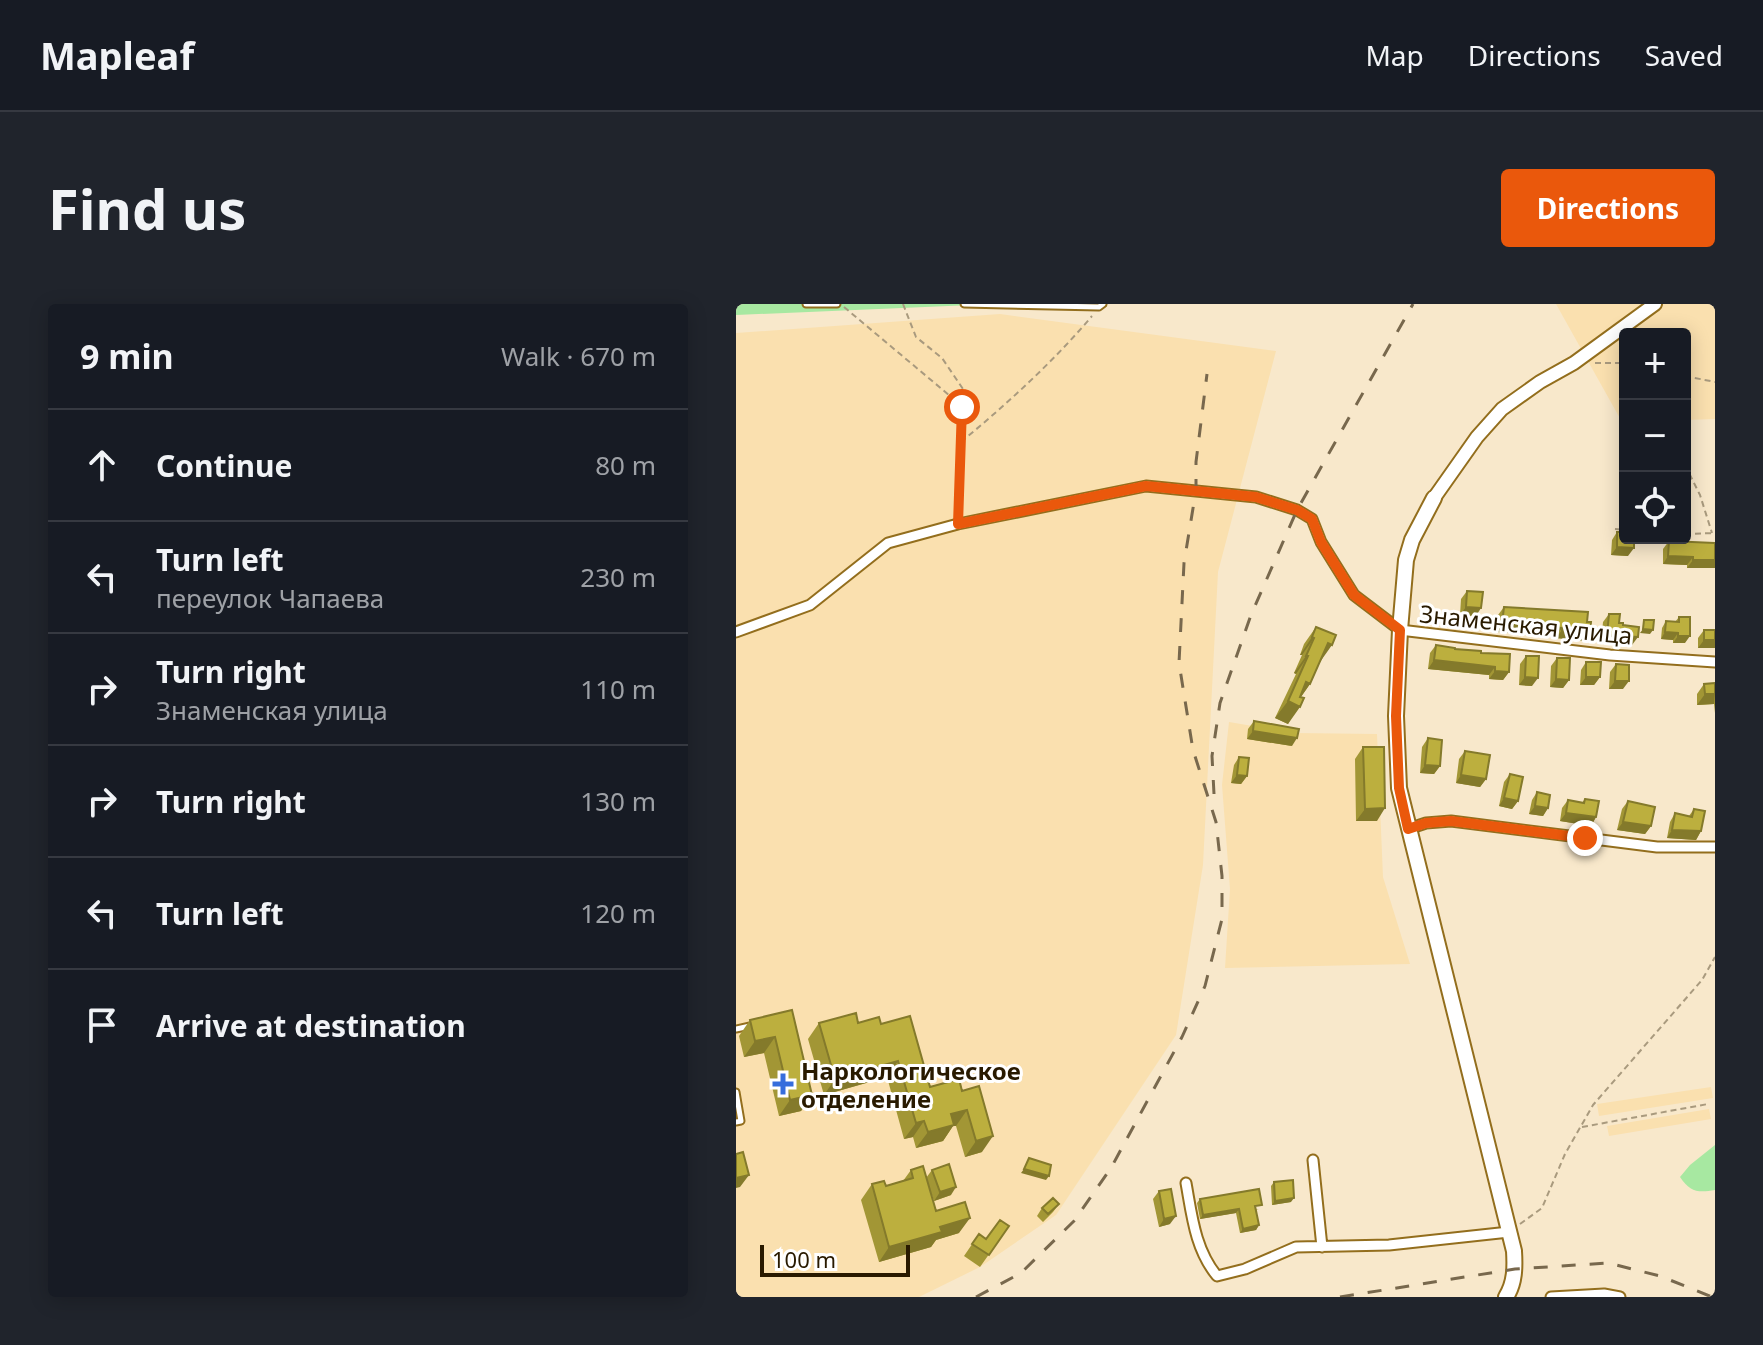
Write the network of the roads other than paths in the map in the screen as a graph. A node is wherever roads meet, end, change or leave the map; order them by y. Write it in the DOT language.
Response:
graph roads {
  1 [pos="807,304"];
  2 [pos="839,304"];
  3 [pos="964,304"];
  4 [pos="996,304"];
  5 [pos="1655,304"];
  6 [pos="1101,305"];
  7 [pos="1434,498"];
  8 [pos="1400,630"];
  9 [pos="736,632"];
  10 [pos="1715,662"];
  11 [pos="1408,829"];
  12 [pos="1715,847"];
  13 [pos="751,1026"];
  14 [pos="736,1029"];
  15 [pos="736,1092"];
  16 [pos="736,1122"];
  17 [pos="1313,1160"];
  18 [pos="1186,1183"];
  19 [pos="1509,1232"];
  20 [pos="1322,1247"];
  21 [pos="1506,1297"];
  22 [pos="1551,1297"];
  23 [pos="1620,1297"];
  1 -- 2 [label="lane"];
  3 -- 4 [label="lane"];
  4 -- 6 [label="lane"];
  5 -- 7 [label="street"];
  7 -- 8 [label="main road"];
  8 -- 9 [label="street, Знаменская улица"];
  8 -- 10 [label="street, Знаменская улица"];
  8 -- 11 [label="main road"];
  11 -- 12 [label="street"];
  11 -- 19 [label="main road"];
  13 -- 14 [label="lane"];
  15 -- 16 [label="lane"];
  17 -- 20 [label="street"];
  18 -- 20 [label="street"];
  19 -- 20 [label="street"];
  19 -- 21 [label="main road"];
  22 -- 23 [label="street"];
}
